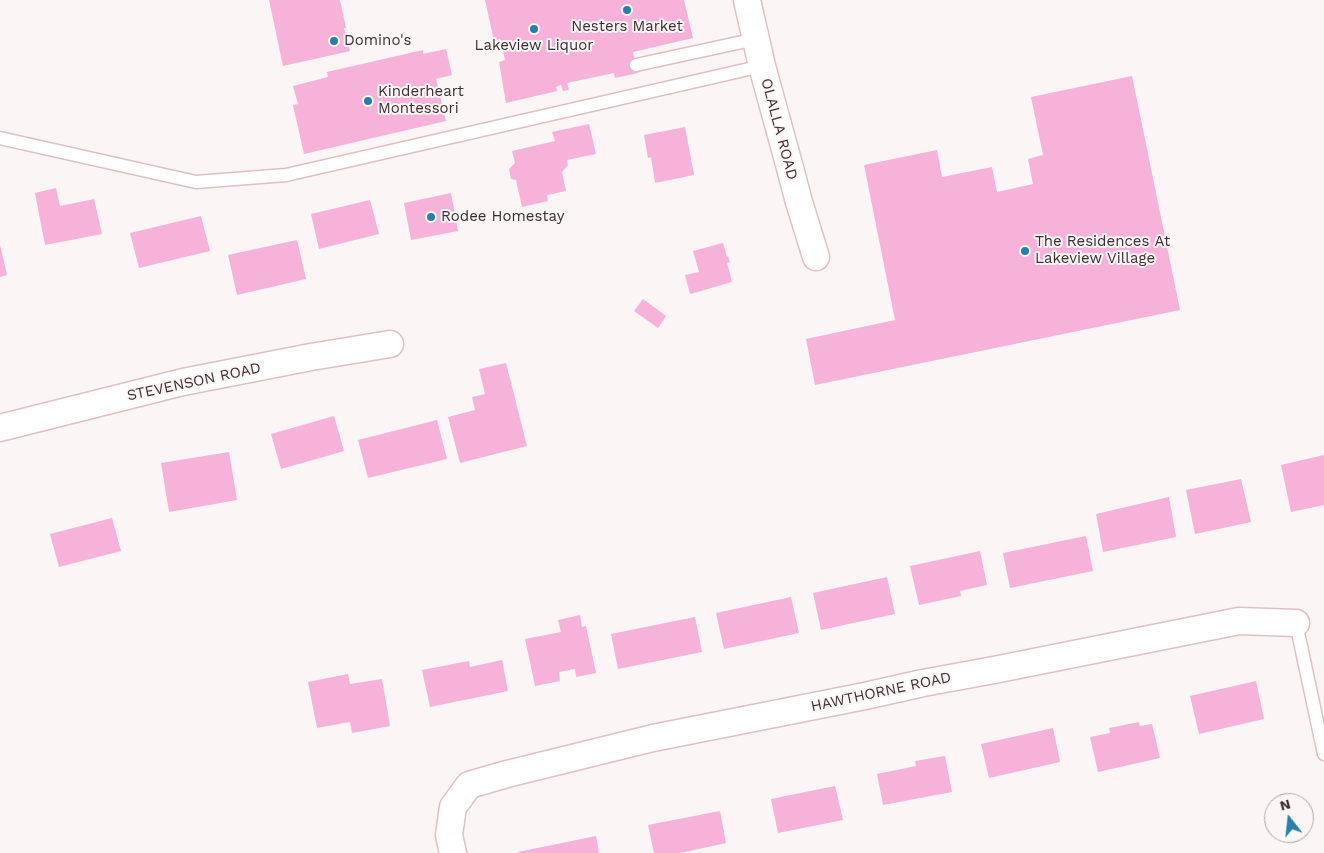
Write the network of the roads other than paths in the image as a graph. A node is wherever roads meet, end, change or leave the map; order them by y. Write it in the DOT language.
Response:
graph roads {
  1 [pos="747,0"];
  2 [pos="756,39"];
  3 [pos="636,65"];
  4 [pos="762,66"];
  5 [pos="0,138"];
  6 [pos="816,256"];
  7 [pos="390,344"];
  8 [pos="0,428"];
  9 [pos="1296,623"];
  10 [pos="1324,754"];
  11 [pos="453,853"];
  1 -- 2 [label="street, OLALLA ROAD"];
  2 -- 3 [label="lane"];
  2 -- 4 [label="street, OLALLA ROAD"];
  4 -- 5 [label="lane"];
  4 -- 6 [label="street, OLALLA ROAD"];
  7 -- 8 [label="street, STEVENSON ROAD"];
  9 -- 10 [label="lane"];
  9 -- 11 [label="street, HAWTHORNE ROAD"];
}
